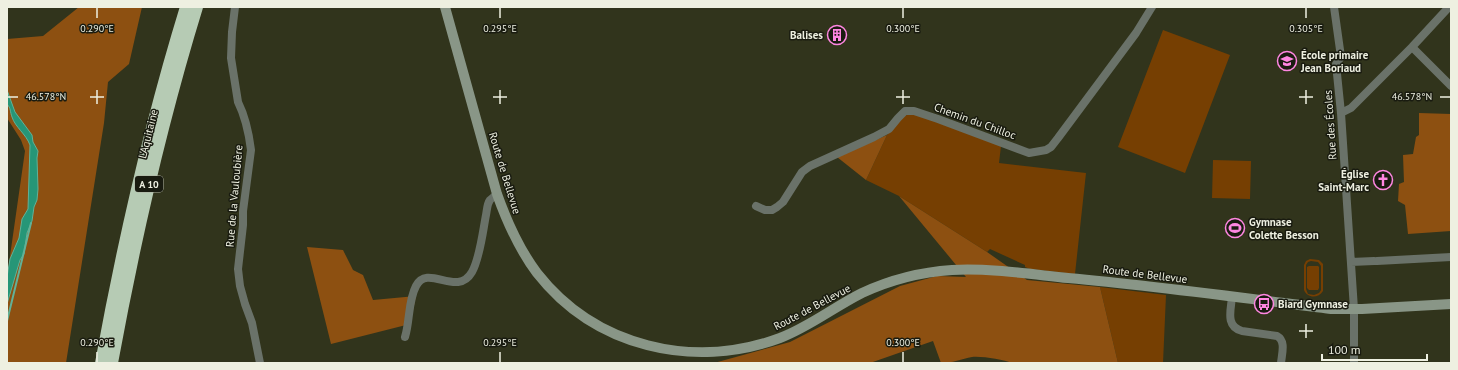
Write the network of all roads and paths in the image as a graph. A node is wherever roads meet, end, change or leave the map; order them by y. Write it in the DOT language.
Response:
graph roads {
  1 [pos="186,7"];
  2 [pos="197,7"];
  3 [pos="236,7"];
  4 [pos="445,7"];
  5 [pos="1152,7"];
  6 [pos="1334,7"];
  7 [pos="1449,7"];
  8 [pos="1412,47"];
  9 [pos="1451,86"];
  10 [pos="1342,113"];
  11 [pos="497,194"];
  12 [pos="756,206"];
  13 [pos="1451,257"];
  14 [pos="1351,262"];
  15 [pos="1232,297"];
  16 [pos="1451,304"];
  17 [pos="1354,309"];
  18 [pos="405,337"];
  19 [pos="101,363"];
  20 [pos="112,363"];
  21 [pos="260,363"];
  22 [pos="1281,363"];
  23 [pos="1354,363"];
  1 -- 19 [label="highway, L'Aquitaine / A 10"];
  2 -- 20 [label="highway, L'Aquitaine / A 10"];
  3 -- 21 [label="street, Rue de la Vauloubière"];
  4 -- 11 [label="street, Route de Bellevue"];
  5 -- 12 [label="street, Chemin du Chilloc"];
  6 -- 10 [label="street, Rue des Écoles"];
  7 -- 8 [label="street"];
  8 -- 9 [label="street"];
  8 -- 10 [label="street"];
  10 -- 14 [label="street, Rue des Écoles"];
  11 -- 15 [label="street, Route de Bellevue"];
  11 -- 18 [label="street"];
  13 -- 14 [label="street"];
  14 -- 17 [label="street, Rue des Écoles"];
  15 -- 17 [label="street, Route de Bellevue"];
  15 -- 22 [label="street"];
  16 -- 17 [label="street, Route de Bellevue"];
  17 -- 23 [label="street, Rue des Écoles"];
}
